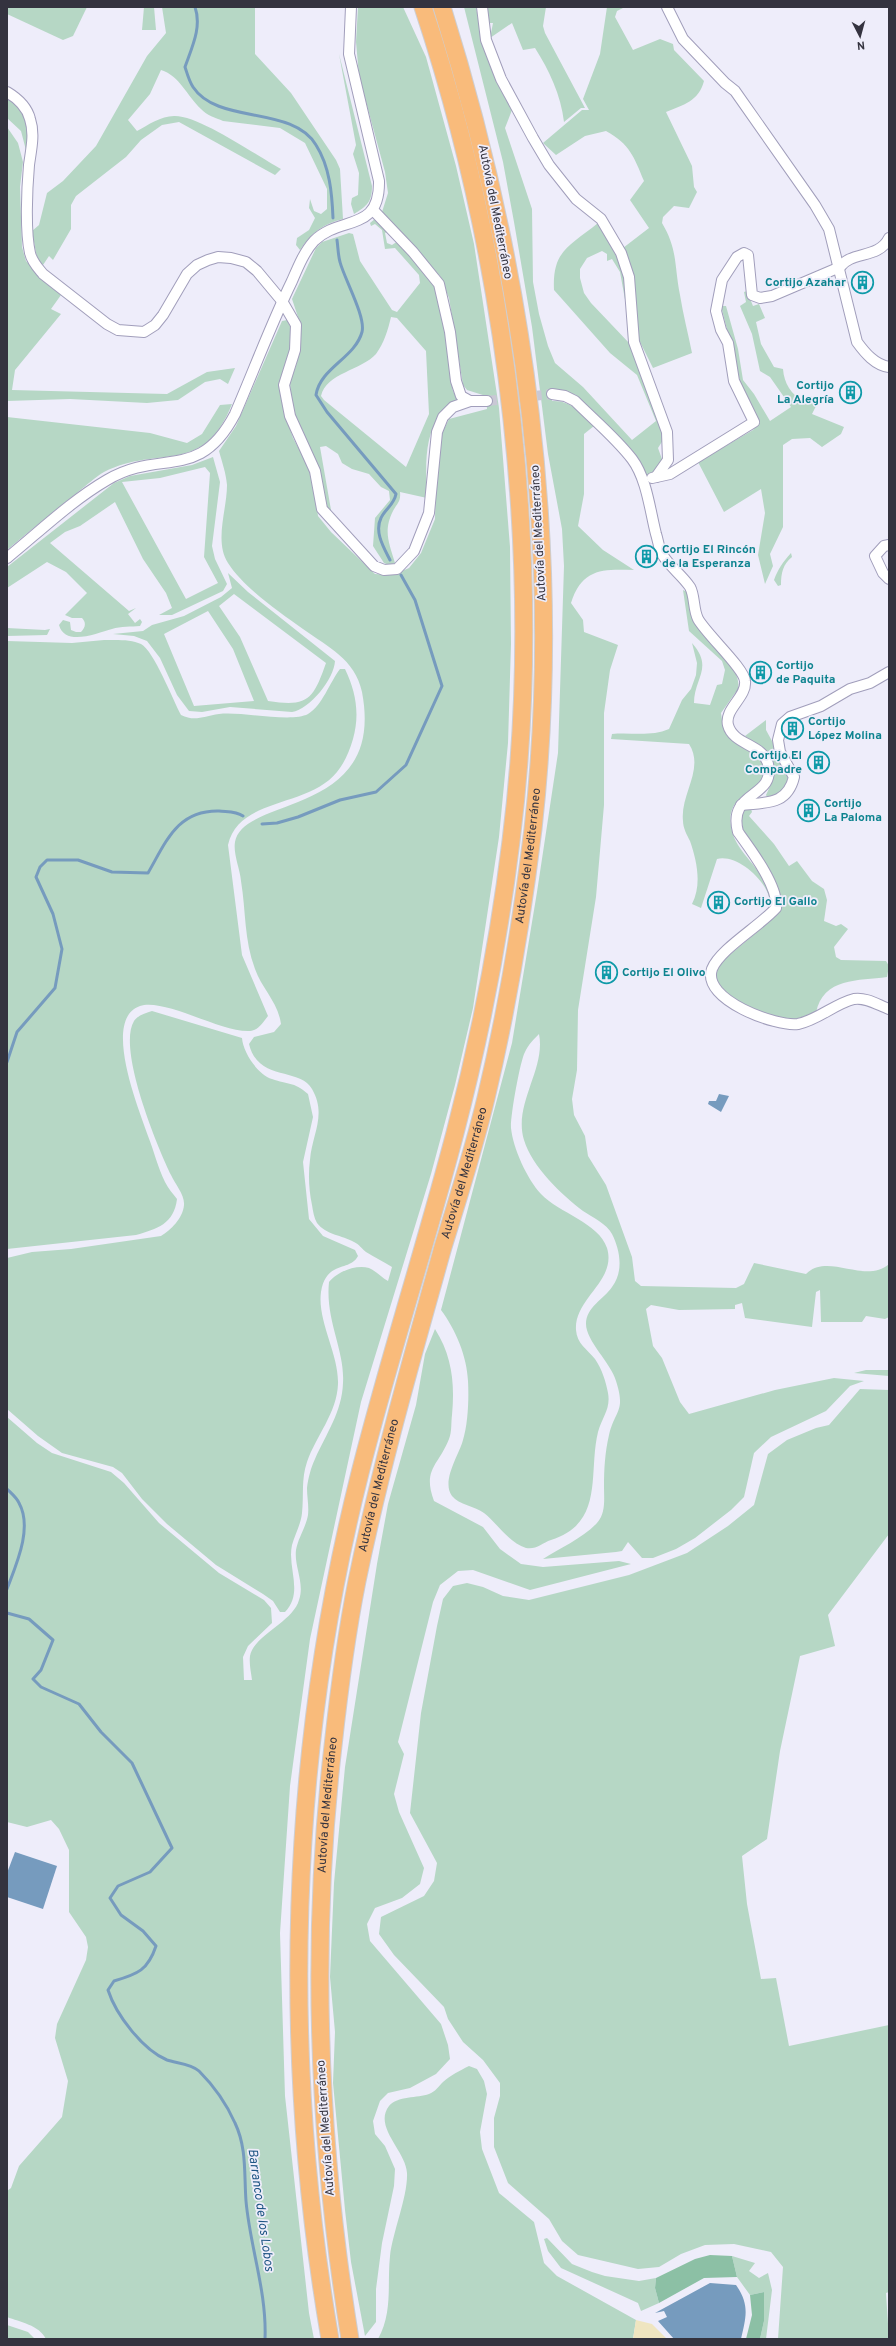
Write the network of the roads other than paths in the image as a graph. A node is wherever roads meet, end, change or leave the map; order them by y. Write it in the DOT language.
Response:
graph roads {
  1 [pos="351,7"];
  2 [pos="413,7"];
  3 [pos="423,7"];
  4 [pos="442,7"];
  5 [pos="450,7"];
  6 [pos="482,7"];
  7 [pos="667,7"];
  8 [pos="448,90"];
  9 [pos="7,92"];
  10 [pos="487,164"];
  11 [pos="373,210"];
  12 [pos="889,238"];
  13 [pos="840,267"];
  14 [pos="282,301"];
  15 [pos="889,367"];
  16 [pos="552,394"];
  17 [pos="470,401"];
  18 [pos="486,401"];
  19 [pos="656,478"];
  20 [pos="642,480"];
  21 [pos="889,545"];
  22 [pos="7,558"];
  23 [pos="889,579"];
  24 [pos="889,672"];
  25 [pos="740,805"];
  26 [pos="889,1008"];
  27 [pos="330,2339"];
  28 [pos="350,2339"];
  1 -- 11 [label="street"];
  2 -- 8 [label="highway"];
  3 -- 8 [label="highway, Autovía del Mediterráneo"];
  4 -- 10 [label="highway, Autovía del Mediterráneo"];
  5 -- 10 [label="highway"];
  6 -- 19 [label="street"];
  7 -- 13 [label="street"];
  8 -- 27 [label="highway, Autovía del Mediterráneo"];
  9 -- 14 [label="street"];
  10 -- 28 [label="highway, Autovía del Mediterráneo"];
  11 -- 14 [label="street"];
  11 -- 17 [label="street"];
  12 -- 13 [label="street"];
  13 -- 15 [label="street"];
  13 -- 19 [label="street"];
  14 -- 17 [label="street"];
  14 -- 22 [label="street"];
  16 -- 20 [label="street"];
  17 -- 18 [label="street"];
  19 -- 20 [label="street"];
  20 -- 25 [label="street"];
  21 -- 23 [label="street"];
  24 -- 25 [label="street"];
  25 -- 26 [label="street"];
}
